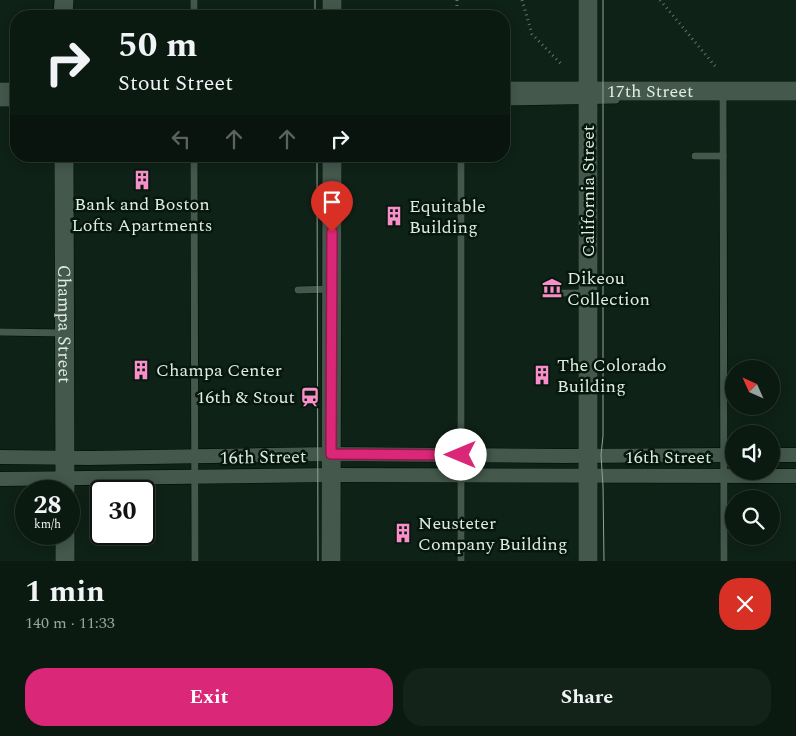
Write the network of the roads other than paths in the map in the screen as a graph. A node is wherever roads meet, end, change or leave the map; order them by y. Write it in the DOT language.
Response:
graph roads {
  1 [pos="588,0"];
  2 [pos="510,91"];
  3 [pos="796,91"];
  4 [pos="588,96"];
  5 [pos="723,97"];
  6 [pos="769,99"];
  7 [pos="796,99"];
  8 [pos="620,100"];
  9 [pos="510,102"];
  10 [pos="695,156"];
  11 [pos="723,156"];
  12 [pos="64,162"];
  13 [pos="194,162"];
  14 [pos="332,162"];
  15 [pos="461,162"];
  16 [pos="332,289"];
  17 [pos="298,290"];
  18 [pos="561,293"];
  19 [pos="588,293"];
  20 [pos="0,332"];
  21 [pos="64,333"];
  22 [pos="728,425"];
  23 [pos="331,454"];
  24 [pos="196,455"];
  25 [pos="461,455"];
  26 [pos="587,455"];
  27 [pos="725,455"];
  28 [pos="780,455"];
  29 [pos="796,455"];
  30 [pos="0,457"];
  31 [pos="65,457"];
  32 [pos="725,472"];
  33 [pos="331,475"];
  34 [pos="461,475"];
  35 [pos="588,476"];
  36 [pos="724,476"];
  37 [pos="796,476"];
  38 [pos="195,477"];
  39 [pos="0,479"];
  40 [pos="15,480"];
  41 [pos="65,480"];
  42 [pos="80,484"];
  43 [pos="65,545"];
  44 [pos="65,561"];
  45 [pos="195,561"];
  46 [pos="331,561"];
  47 [pos="461,561"];
  48 [pos="588,561"];
  49 [pos="724,561"];
  1 -- 4 [label="main road, California Street"];
  2 -- 4 [label="main road, 17th Street"];
  3 -- 5 [label="main road, 17th Street"];
  4 -- 5 [label="main road, 17th Street"];
  4 -- 8 [label="lane"];
  4 -- 9 [label="lane"];
  4 -- 19 [label="main road, California Street"];
  5 -- 11 [label="lane"];
  6 -- 7 [label="lane"];
  10 -- 11 [label="lane"];
  11 -- 22 [label="lane"];
  12 -- 21 [label="main road, Champa Street"];
  13 -- 24 [label="lane"];
  14 -- 16 [label="main road"];
  15 -- 25 [label="lane"];
  16 -- 17 [label="lane"];
  16 -- 23 [label="main road"];
  18 -- 19 [label="lane"];
  19 -- 26 [label="main road, California Street"];
  20 -- 21 [label="lane"];
  21 -- 31 [label="main road, Champa Street"];
  23 -- 24 [label="street, 16th Street"];
  23 -- 25 [label="street, 16th Street"];
  23 -- 33 [label="main road"];
  24 -- 31 [label="street, 16th Street"];
  24 -- 38 [label="lane"];
  25 -- 26 [label="street, 16th Street"];
  25 -- 34 [label="lane"];
  26 -- 27 [label="street, 16th Street"];
  26 -- 35 [label="main road, California Street"];
  28 -- 29 [label="street"];
  30 -- 31 [label="street, 16th Street"];
  31 -- 41 [label="main road, Champa Street"];
  32 -- 36 [label="lane"];
  33 -- 34 [label="street, 16th Street"];
  33 -- 38 [label="street, 16th Street"];
  33 -- 46 [label="main road"];
  34 -- 35 [label="street, 16th Street"];
  34 -- 47 [label="lane"];
  35 -- 36 [label="street, 16th Street"];
  35 -- 48 [label="main road, California Street"];
  36 -- 37 [label="street, 16th Street"];
  36 -- 49 [label="lane"];
  38 -- 42 [label="street, 16th Street"];
  38 -- 45 [label="lane"];
  39 -- 40 [label="street, 16th Street"];
  43 -- 44 [label="main road"];
}
